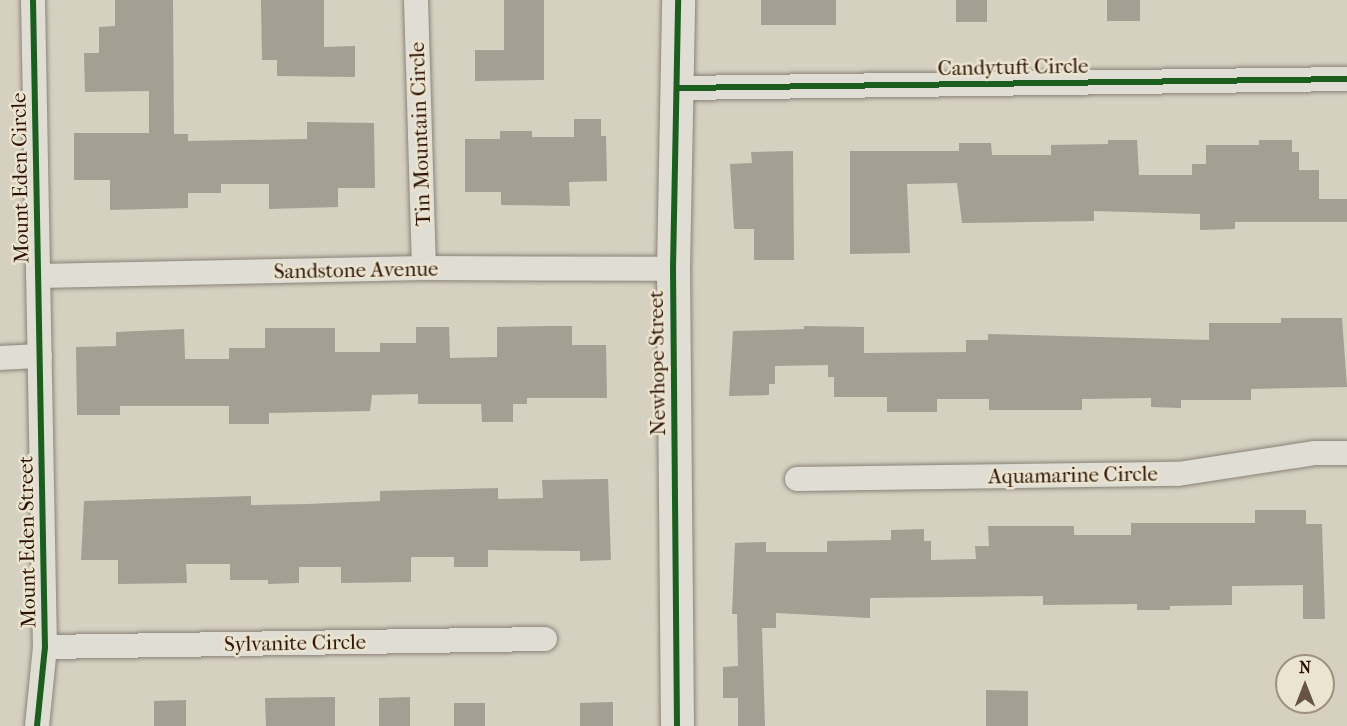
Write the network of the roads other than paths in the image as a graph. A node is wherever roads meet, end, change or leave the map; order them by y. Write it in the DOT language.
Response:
graph roads {
  1 [pos="33,0"];
  2 [pos="416,0"];
  3 [pos="678,0"];
  4 [pos="1347,79"];
  5 [pos="679,88"];
  6 [pos="424,268"];
  7 [pos="673,268"];
  8 [pos="38,276"];
  9 [pos="40,356"];
  10 [pos="0,358"];
  11 [pos="1347,453"];
  12 [pos="797,479"];
  13 [pos="545,639"];
  14 [pos="45,647"];
  15 [pos="37,726"];
  16 [pos="678,726"];
  1 -- 8 [label="street, Mount Eden Circle"];
  2 -- 6 [label="street, Tin Mountain Circle"];
  3 -- 5 [label="street, Newhope Street"];
  4 -- 5 [label="street, Candytuft Circle"];
  5 -- 7 [label="street, Newhope Street"];
  6 -- 7 [label="street, Sandstone Avenue"];
  6 -- 8 [label="street, Sandstone Avenue"];
  7 -- 16 [label="street, Newhope Street"];
  8 -- 9 [label="street, Mount Eden Circle"];
  9 -- 10 [label="street"];
  9 -- 14 [label="street, Mount Eden Street"];
  11 -- 12 [label="street, Aquamarine Circle"];
  13 -- 14 [label="street, Sylvanite Circle"];
  14 -- 15 [label="street, Mount Eden Street"];
}
